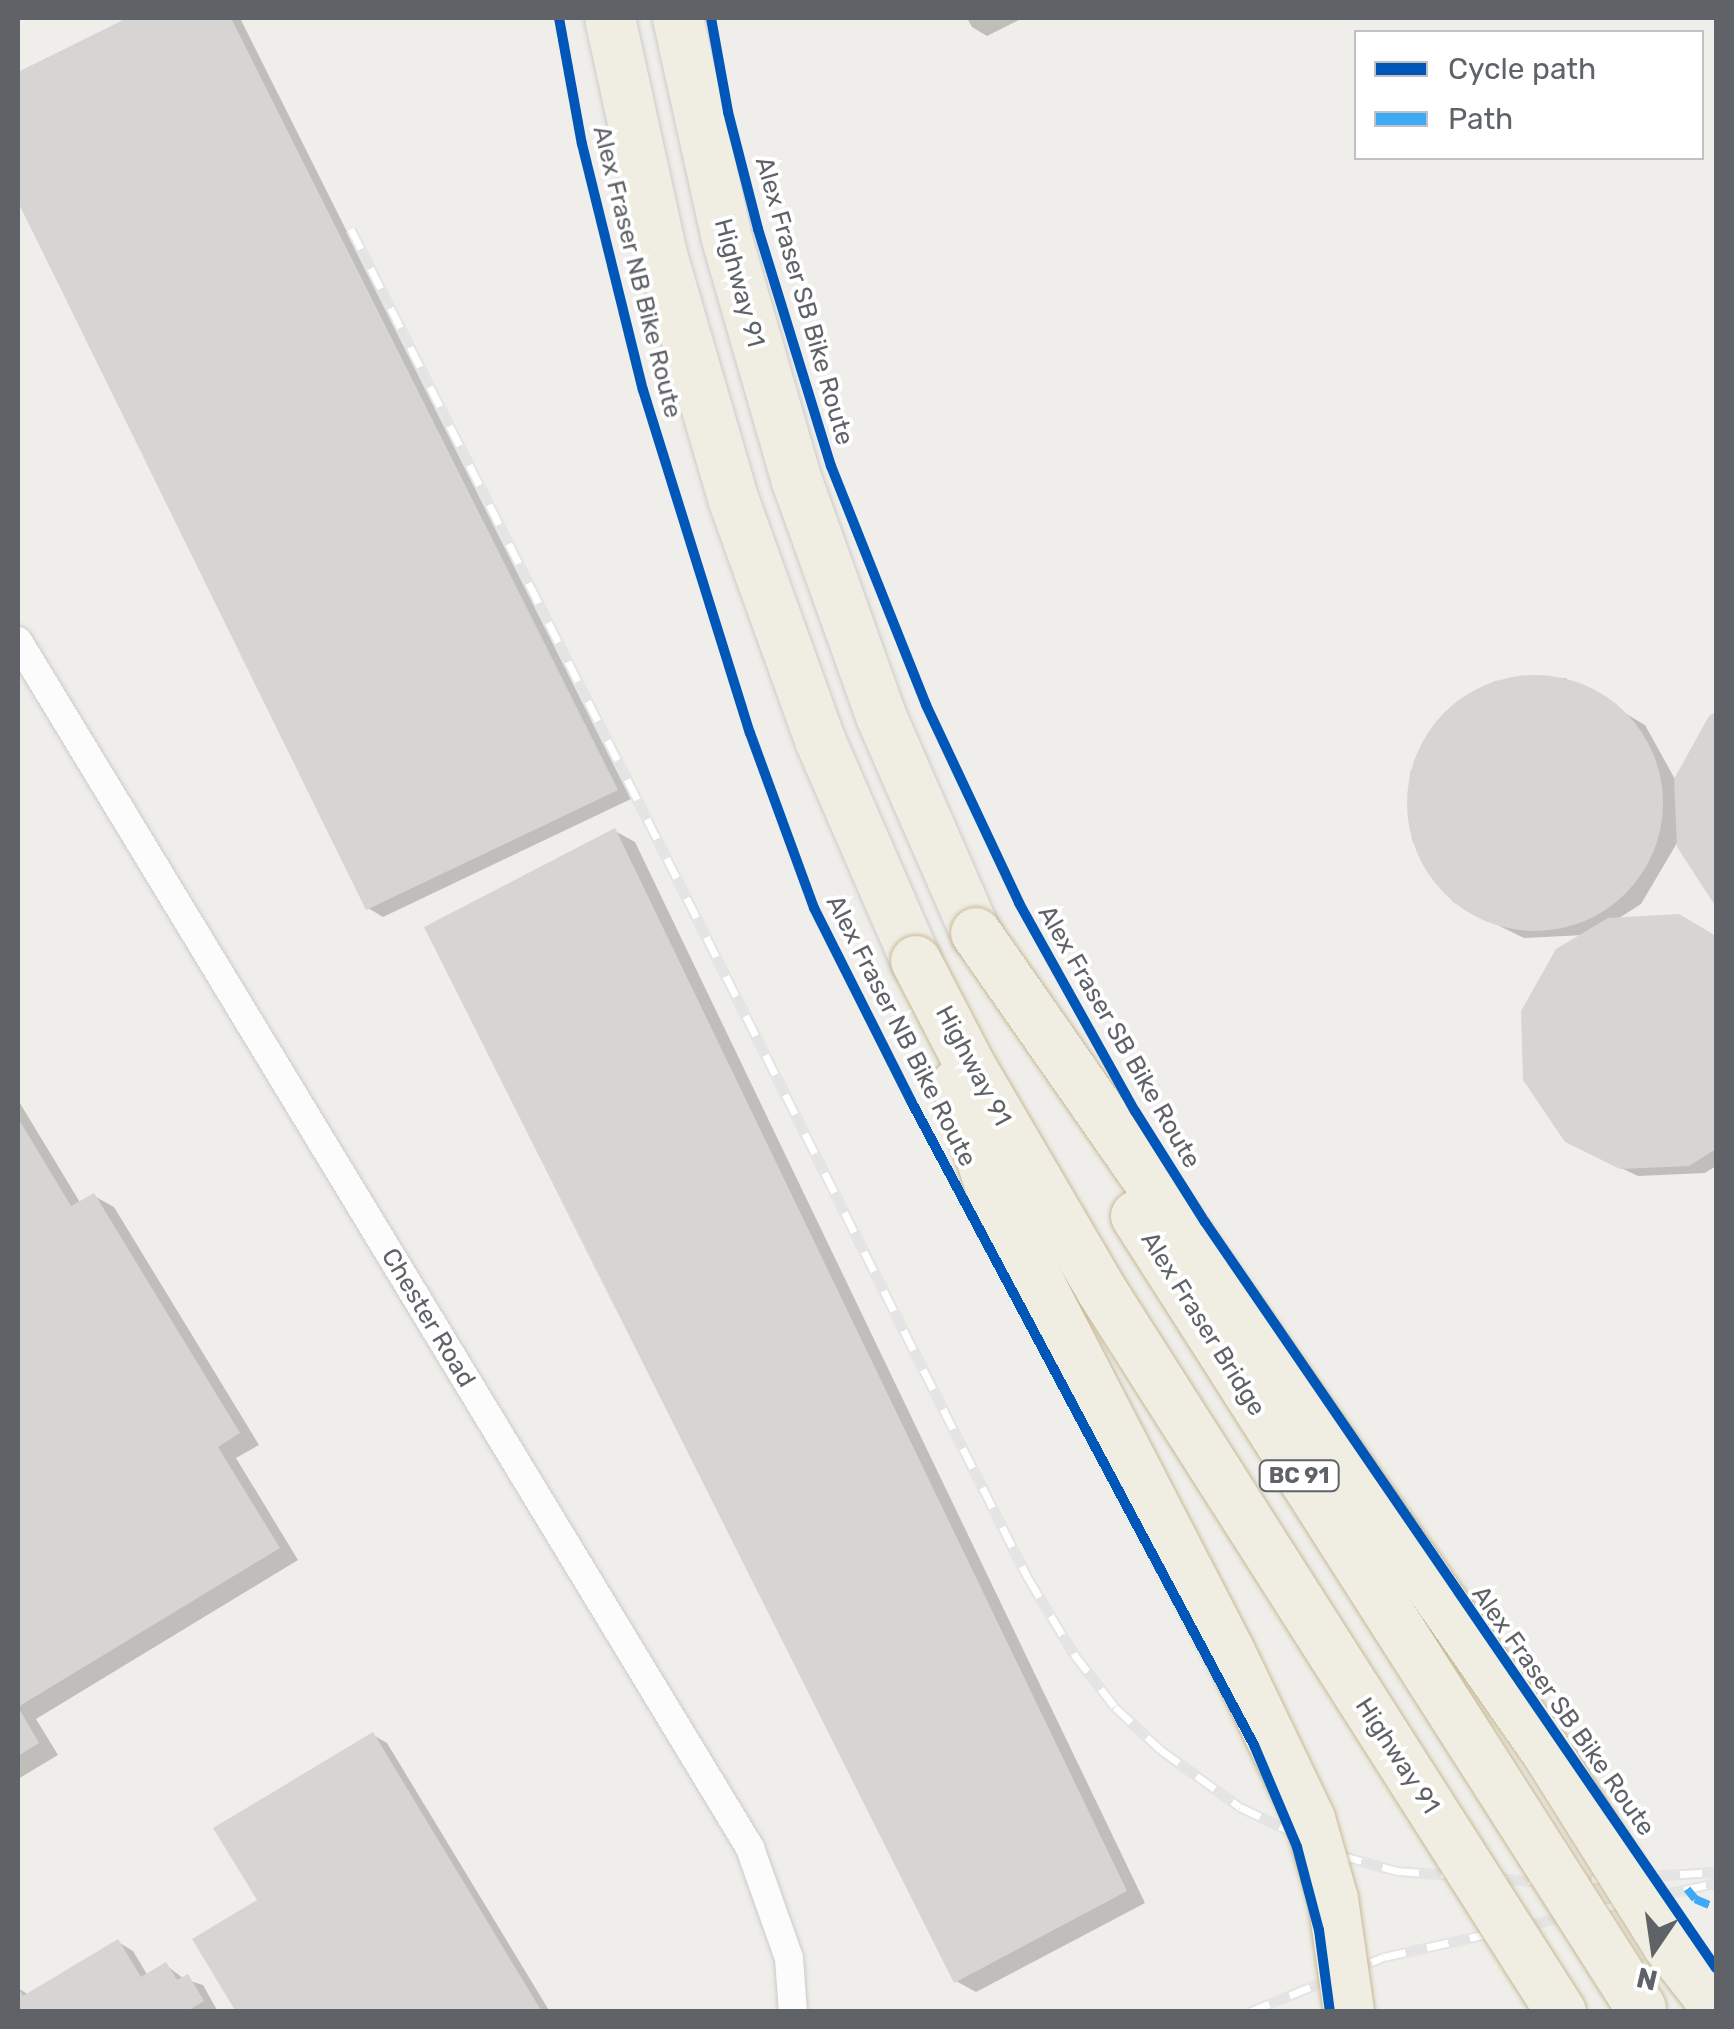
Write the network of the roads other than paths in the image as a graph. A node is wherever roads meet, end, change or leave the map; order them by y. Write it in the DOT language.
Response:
graph roads {
  1 [pos="610,18"];
  2 [pos="678,18"];
  3 [pos="18,642"];
  4 [pos="976,933"];
  5 [pos="916,960"];
  6 [pos="1715,2006"];
  7 [pos="1643,2010"];
  8 [pos="793,2012"];
  9 [pos="1349,2012"];
  10 [pos="1560,2012"];
  1 -- 5 [label="highway, Highway 91 / BC 91"];
  2 -- 4 [label="highway, Highway 91 / BC 91"];
  3 -- 8 [label="street, Chester Road"];
  4 -- 6 [label="highway, bridge"];
  4 -- 7 [label="highway, Alex Fraser Bridge / BC 91, bridge"];
  5 -- 9 [label="highway, bridge"];
  5 -- 10 [label="highway, Highway 91 / BC 91, bridge"];
}
